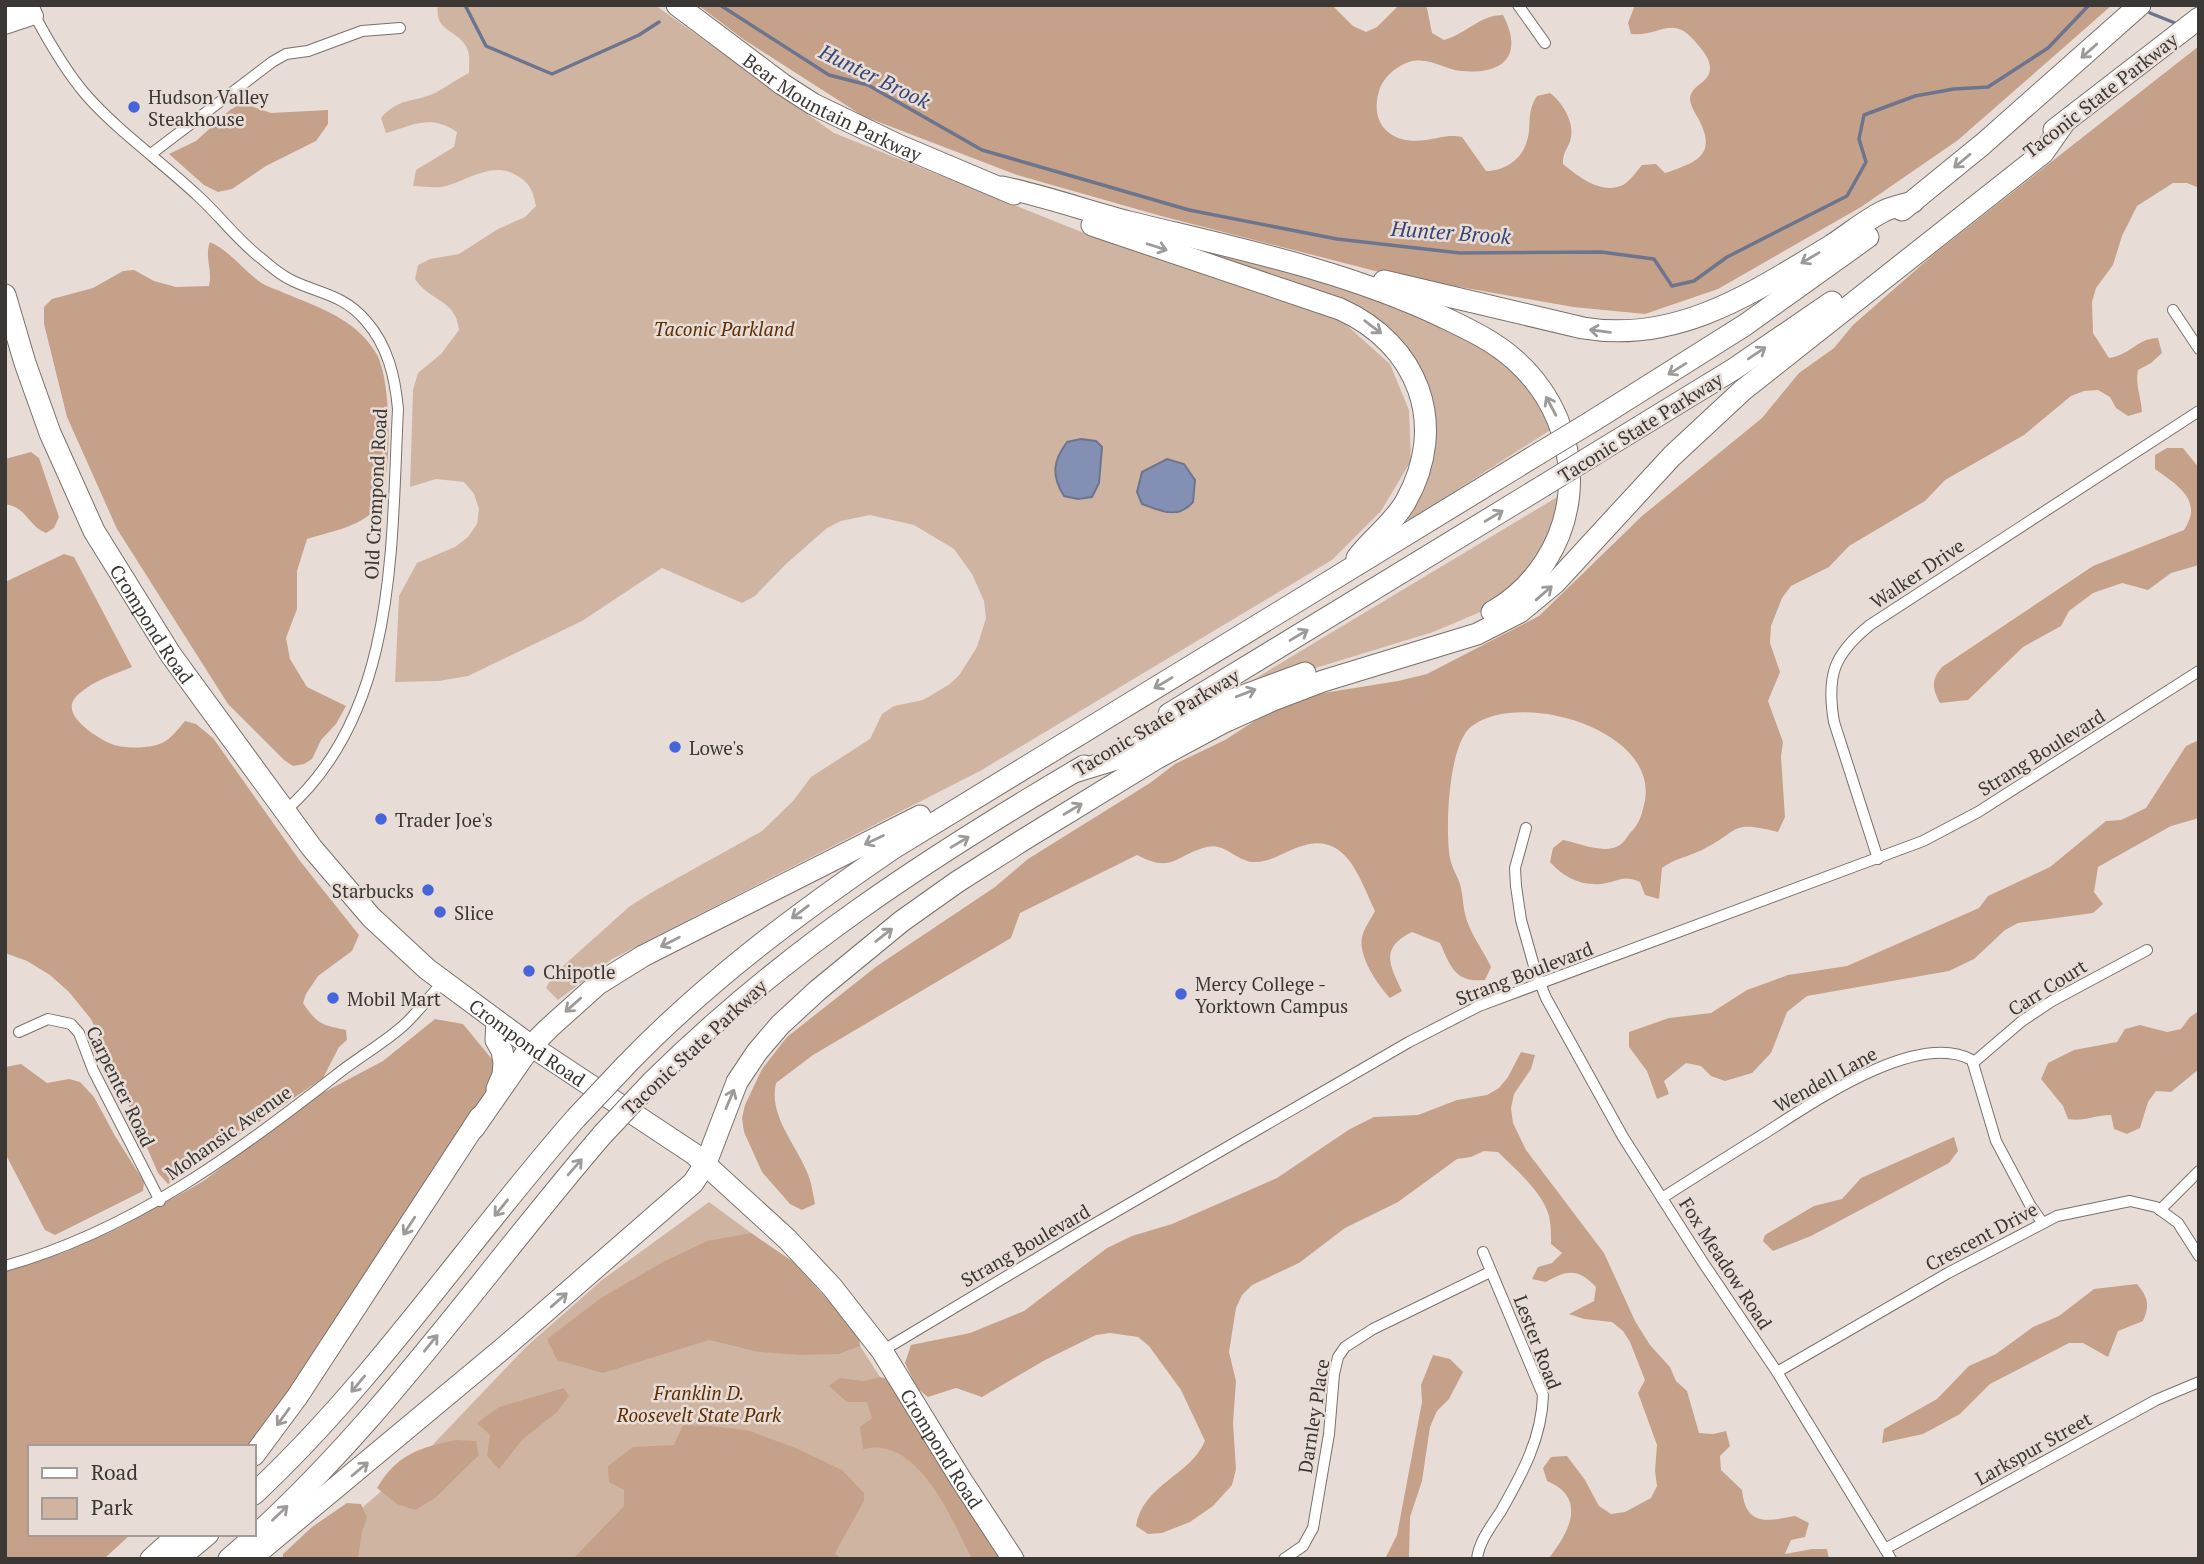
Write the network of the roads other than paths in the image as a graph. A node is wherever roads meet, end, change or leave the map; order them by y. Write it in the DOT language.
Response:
graph roads {
  1 [pos="677,5"];
  2 [pos="1518,5"];
  3 [pos="2140,5"];
  4 [pos="31,9"];
  5 [pos="5,13"];
  6 [pos="2199,18"];
  7 [pos="5,26"];
  8 [pos="400,28"];
  9 [pos="1545,43"];
  10 [pos="2064,123"];
  11 [pos="151,154"];
  12 [pos="1002,187"];
  13 [pos="1913,202"];
  14 [pos="1239,248"];
  15 [pos="5,295"];
  16 [pos="2172,310"];
  17 [pos="2199,349"];
  18 [pos="2199,411"];
  19 [pos="1348,571"];
  20 [pos="2199,671"];
  21 [pos="1022,769"];
  22 [pos="1073,772"];
  23 [pos="285,811"];
  24 [pos="1526,828"];
  25 [pos="1878,859"];
  26 [pos="2147,950"];
  27 [pos="443,982"];
  28 [pos="1540,982"];
  29 [pos="497,1021"];
  30 [pos="19,1032"];
  31 [pos="531,1046"];
  32 [pos="1973,1063"];
  33 [pos="474,1128"];
  34 [pos="706,1163"];
  35 [pos="2199,1171"];
  36 [pos="1662,1198"];
  37 [pos="160,1200"];
  38 [pos="2160,1210"];
  39 [pos="2042,1222"];
  40 [pos="1483,1252"];
  41 [pos="2199,1256"];
  42 [pos="5,1266"];
  43 [pos="1490,1272"];
  44 [pos="882,1351"];
  45 [pos="1777,1372"];
  46 [pos="2199,1382"];
  47 [pos="256,1452"];
  48 [pos="256,1492"];
  49 [pos="256,1535"];
  50 [pos="177,1536"];
  51 [pos="206,1536"];
  52 [pos="255,1536"];
  53 [pos="1888,1554"];
  54 [pos="151,1559"];
  55 [pos="178,1559"];
  56 [pos="229,1559"];
  57 [pos="250,1559"];
  58 [pos="1013,1559"];
  59 [pos="1284,1559"];
  60 [pos="1478,1559"];
  1 -- 12 [label="highway, Bear Mountain Parkway"];
  2 -- 9 [label="street"];
  3 -- 13 [label="highway, Taconic State Parkway, one-way"];
  4 -- 5 [label="street"];
  4 -- 7 [label="street"];
  4 -- 11 [label="street, Old Crompond Road"];
  6 -- 10 [label="highway, Taconic State Parkway"];
  8 -- 11 [label="street"];
  22 -- 10 [label="highway, Taconic State Parkway, one-way, bridge"];
  34 -- 10 [label="highway, one-way"];
  11 -- 23 [label="street, Old Crompond Road"];
  12 -- 14 [label="highway"];
  12 -- 19 [label="highway, one-way"];
  13 -- 14 [label="highway, one-way"];
  13 -- 19 [label="highway, Taconic State Parkway, one-way, bridge"];
  22 -- 14 [label="highway, one-way"];
  15 -- 23 [label="highway, Crompond Road"];
  16 -- 17 [label="street"];
  18 -- 25 [label="street, Walker Drive"];
  19 -- 21 [label="highway, Taconic State Parkway, one-way"];
  20 -- 25 [label="street, Strang Boulevard"];
  21 -- 31 [label="highway, one-way"];
  21 -- 48 [label="highway, Taconic State Parkway, one-way, bridge"];
  49 -- 22 [label="highway, Taconic State Parkway, one-way, bridge"];
  23 -- 27 [label="highway, Crompond Road"];
  24 -- 28 [label="street, Fox Meadow Road"];
  25 -- 28 [label="street, Strang Boulevard"];
  26 -- 32 [label="street, Carr Court"];
  27 -- 29 [label="highway, Crompond Road"];
  27 -- 37 [label="street, Mohansic Avenue"];
  28 -- 36 [label="street, Fox Meadow Road"];
  28 -- 44 [label="street, Strang Boulevard"];
  29 -- 31 [label="highway, Crompond Road"];
  29 -- 33 [label="highway"];
  30 -- 37 [label="street, Carpenter Road"];
  31 -- 33 [label="highway"];
  31 -- 34 [label="highway, Crompond Road"];
  32 -- 36 [label="street, Wendell Lane"];
  32 -- 39 [label="street"];
  33 -- 47 [label="highway, one-way"];
  34 -- 44 [label="highway, Crompond Road"];
  57 -- 34 [label="highway, one-way"];
  35 -- 38 [label="street"];
  36 -- 45 [label="street, Fox Meadow Road"];
  37 -- 42 [label="street, Mohansic Avenue"];
  38 -- 39 [label="street, Crescent Drive"];
  38 -- 41 [label="street, Crescent Drive"];
  39 -- 45 [label="street, Crescent Drive"];
  40 -- 43 [label="street, Lester Road"];
  43 -- 59 [label="street, Darnley Place"];
  43 -- 60 [label="street, Lester Road"];
  44 -- 58 [label="highway, Crompond Road"];
  45 -- 53 [label="street, Fox Meadow Road"];
  46 -- 53 [label="street, Larkspur Street"];
  50 -- 54 [label="highway"];
  51 -- 55 [label="highway"];
  56 -- 52 [label="highway, Taconic State Parkway, one-way, bridge"];
}
